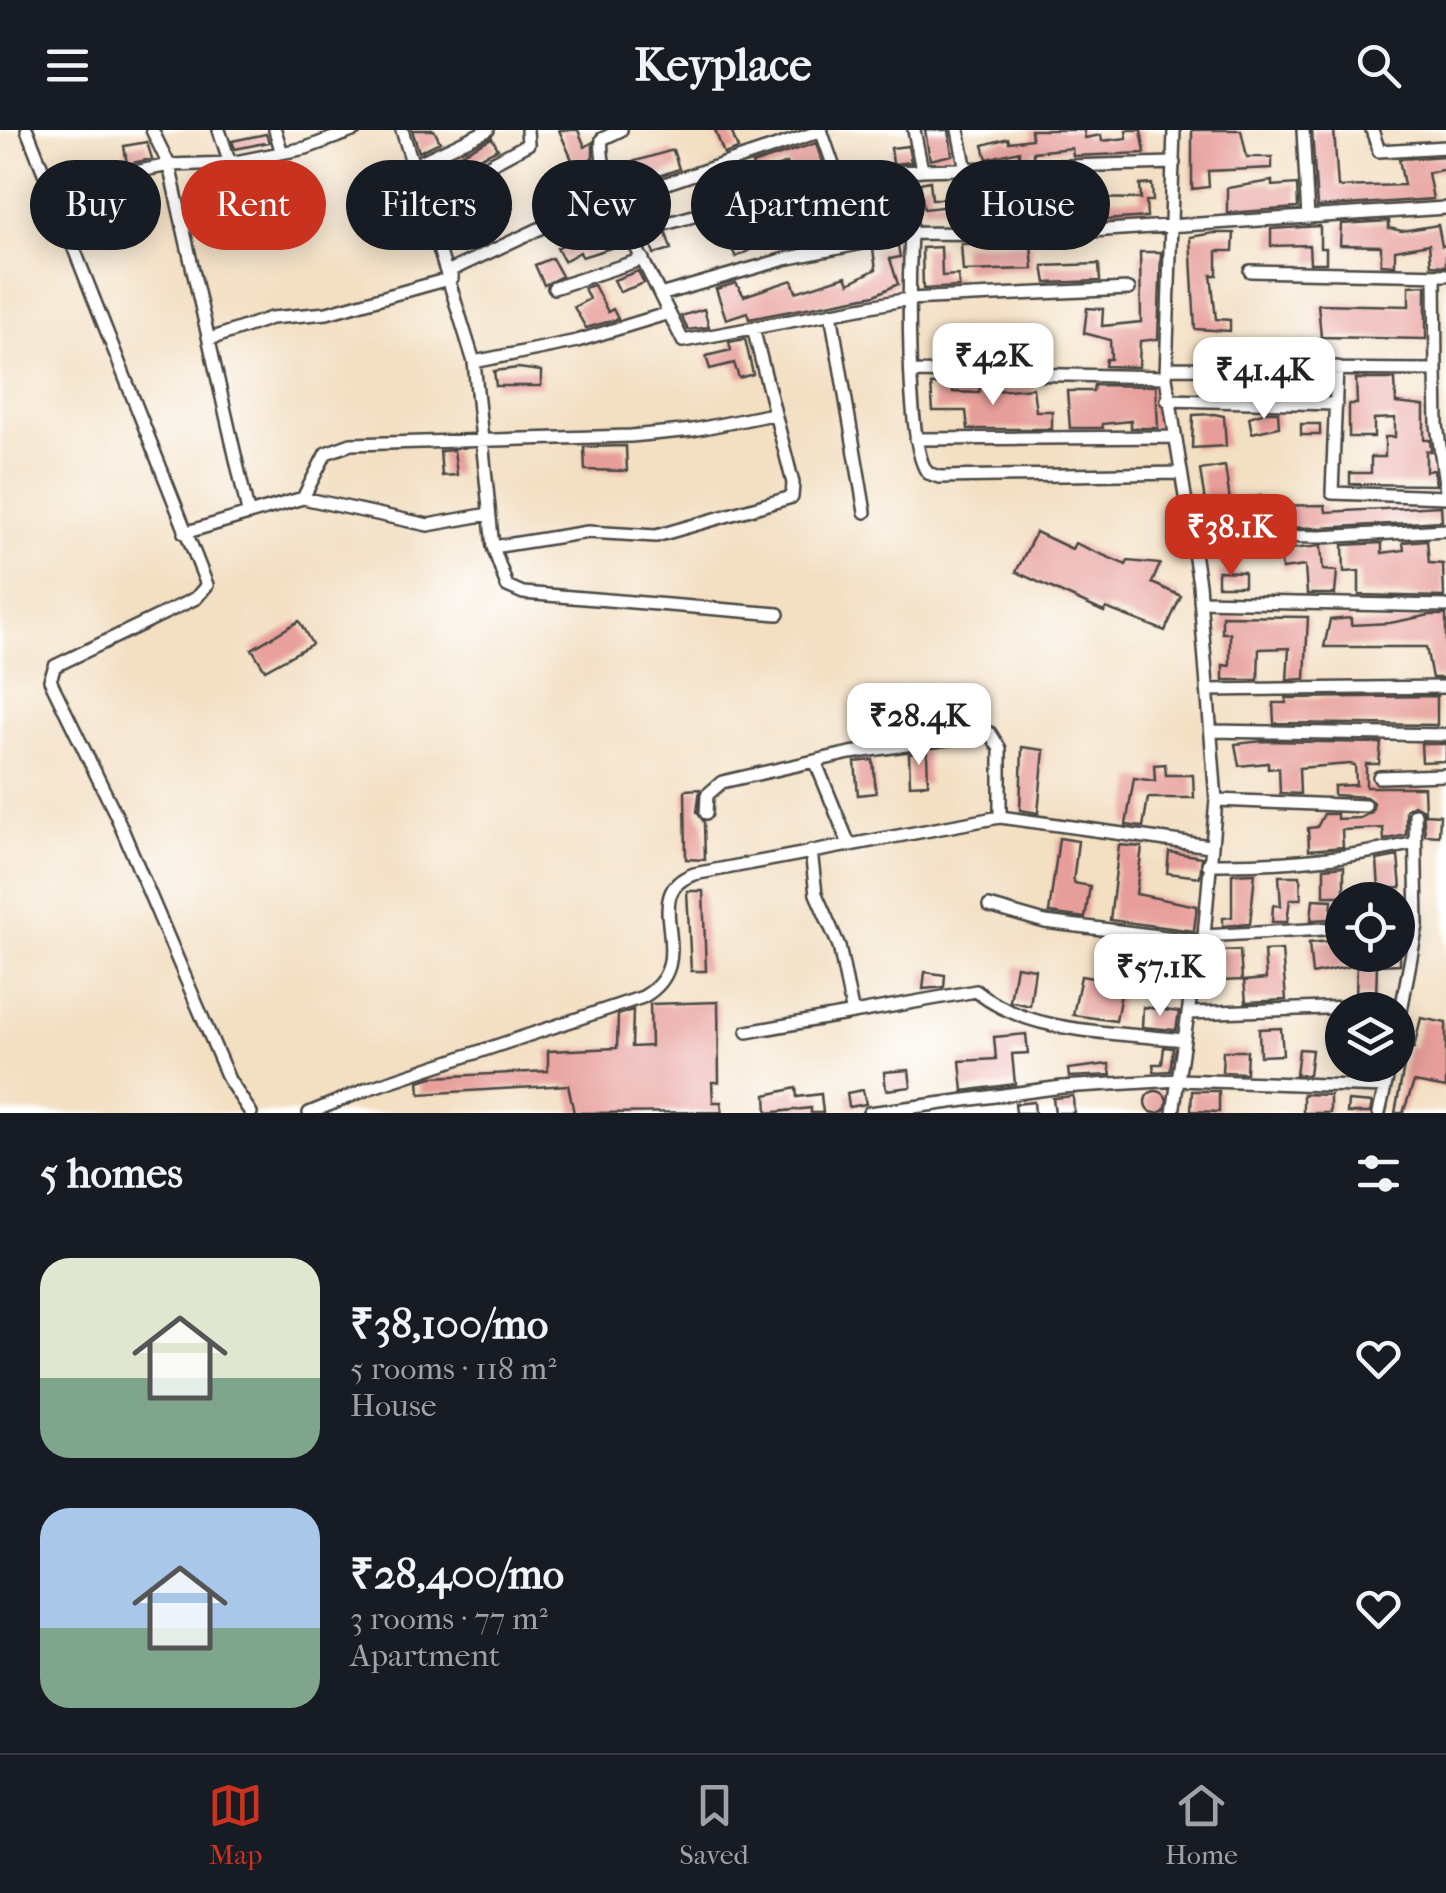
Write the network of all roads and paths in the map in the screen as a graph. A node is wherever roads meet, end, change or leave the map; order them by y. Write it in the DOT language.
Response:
graph roads {
  1 [pos="26,130"];
  2 [pos="152,130"];
  3 [pos="219,130"];
  4 [pos="274,130"];
  5 [pos="356,130"];
  6 [pos="402,130"];
  7 [pos="488,130"];
  8 [pos="527,130"];
  9 [pos="621,130"];
  10 [pos="821,130"];
  11 [pos="914,130"];
  12 [pos="958,130"];
  13 [pos="1174,130"];
  14 [pos="1302,130"];
  15 [pos="1372,130"];
  16 [pos="1446,147"];
  17 [pos="280,150"];
  18 [pos="40,160"];
  19 [pos="229,160"];
  20 [pos="242,160"];
  21 [pos="412,160"];
  22 [pos="425,160"];
  23 [pos="498,160"];
  24 [pos="605,160"];
  25 [pos="831,160"];
  26 [pos="915,160"];
  27 [pos="964,160"];
  28 [pos="1174,163"];
  29 [pos="181,165"];
  30 [pos="1110,165"];
  31 [pos="169,166"];
  32 [pos="161,168"];
  33 [pos="671,182"];
  34 [pos="1446,208"];
  35 [pos="1308,218"];
  36 [pos="1171,226"];
  37 [pos="532,233"];
  38 [pos="925,233"];
  39 [pos="76,250"];
  40 [pos="443,250"];
  41 [pos="640,250"];
  42 [pos="832,250"];
  43 [pos="911,250"];
  44 [pos="644,259"];
  45 [pos="1250,270"];
  46 [pos="450,274"];
  47 [pos="1440,275"];
  48 [pos="554,288"];
  49 [pos="1129,289"];
  50 [pos="660,295"];
  51 [pos="908,299"];
  52 [pos="670,312"];
  53 [pos="831,313"];
  54 [pos="753,328"];
  55 [pos="210,338"];
  56 [pos="474,362"];
  57 [pos="1338,367"];
  58 [pos="1436,370"];
  59 [pos="913,372"];
  60 [pos="1166,373"];
  61 [pos="1167,400"];
  62 [pos="1336,404"];
  63 [pos="773,414"];
  64 [pos="1441,425"];
  65 [pos="1175,437"];
  66 [pos="482,438"];
  67 [pos="916,439"];
  68 [pos="1181,473"];
  69 [pos="1446,494"];
  70 [pos="303,498"];
  71 [pos="248,512"];
  72 [pos="866,512"];
  73 [pos="490,514"];
  74 [pos="1446,530"];
  75 [pos="184,532"];
  76 [pos="1190,535"];
  77 [pos="494,546"];
  78 [pos="1200,600"];
  79 [pos="1446,606"];
  80 [pos="778,614"];
  81 [pos="1446,687"];
  82 [pos="1207,690"];
  83 [pos="1210,731"];
  84 [pos="1446,735"];
  85 [pos="815,761"];
  86 [pos="1446,775"];
  87 [pos="1379,778"];
  88 [pos="1216,800"];
  89 [pos="1365,806"];
  90 [pos="706,813"];
  91 [pos="1415,814"];
  92 [pos="1000,817"];
  93 [pos="1416,843"];
  94 [pos="849,844"];
  95 [pos="1210,846"];
  96 [pos="812,851"];
  97 [pos="1208,864"];
  98 [pos="989,906"];
  99 [pos="1417,924"];
  100 [pos="1325,929"];
  101 [pos="1202,939"];
  102 [pos="1404,992"];
  103 [pos="1325,1007"];
  104 [pos="852,1010"];
  105 [pos="1191,1012"];
  106 [pos="747,1032"];
  107 [pos="1183,1040"];
  108 [pos="1178,1080"];
  109 [pos="1386,1082"];
  110 [pos="1385,1086"];
  111 [pos="952,1107"];
  112 [pos="252,1113"];
  113 [pos="309,1113"];
  114 [pos="869,1113"];
  115 [pos="1173,1113"];
  116 [pos="1379,1113"];
  1 -- 18 [label="street"];
  2 -- 31 [label="street"];
  3 -- 19 [label="street"];
  4 -- 17 [label="street"];
  5 -- 17 [label="street"];
  6 -- 21 [label="street"];
  7 -- 22 [label="street"];
  8 -- 23 [label="street"];
  9 -- 24 [label="street"];
  10 -- 25 [label="street"];
  10 -- 33 [label="street"];
  11 -- 26 [label="street"];
  12 -- 27 [label="street"];
  13 -- 28 [label="street"];
  14 -- 35 [label="street"];
  15 -- 16 [label="street"];
  17 -- 20 [label="street"];
  28 -- 30 [label="street"];
  28 -- 36 [label="street"];
  29 -- 31 [label="street"];
  31 -- 32 [label="street"];
  31 -- 55 [label="street"];
  34 -- 35 [label="street"];
  35 -- 36 [label="street"];
  36 -- 38 [label="street"];
  36 -- 60 [label="street"];
  37 -- 46 [label="street"];
  39 -- 75 [label="street"];
  40 -- 46 [label="street"];
  41 -- 44 [label="street"];
  42 -- 50 [label="street"];
  43 -- 51 [label="street"];
  44 -- 48 [label="street"];
  44 -- 50 [label="street"];
  45 -- 47 [label="street"];
  46 -- 55 [label="street"];
  46 -- 56 [label="street"];
  47 -- 58 [label="street"];
  49 -- 51 [label="street"];
  50 -- 52 [label="street"];
  51 -- 53 [label="street"];
  51 -- 59 [label="street"];
  52 -- 54 [label="street"];
  52 -- 56 [label="street"];
  53 -- 54 [label="street"];
  53 -- 72 [label="street"];
  54 -- 63 [label="street"];
  55 -- 71 [label="street"];
  56 -- 66 [label="street"];
  57 -- 58 [label="street"];
  57 -- 60 [label="street"];
  57 -- 62 [label="street"];
  58 -- 64 [label="street"];
  59 -- 60 [label="street"];
  59 -- 67 [label="street"];
  60 -- 61 [label="street"];
  61 -- 62 [label="street"];
  61 -- 65 [label="street"];
  62 -- 69 [label="street"];
  63 -- 66 [label="street"];
  63 -- 77 [label="street"];
  64 -- 69 [label="street"];
  65 -- 67 [label="street"];
  65 -- 68 [label="street"];
  66 -- 70 [label="street"];
  66 -- 73 [label="street"];
  67 -- 68 [label="street"];
  68 -- 76 [label="street"];
  70 -- 71 [label="street"];
  70 -- 73 [label="street"];
  71 -- 75 [label="street"];
  73 -- 77 [label="street"];
  74 -- 76 [label="street"];
  75 -- 112 [label="street"];
  76 -- 78 [label="street"];
  77 -- 80 [label="street"];
  78 -- 79 [label="street"];
  78 -- 82 [label="street"];
  81 -- 82 [label="street"];
  82 -- 83 [label="street"];
  83 -- 84 [label="street"];
  83 -- 88 [label="street"];
  85 -- 90 [label="street"];
  85 -- 92 [label="street"];
  85 -- 94 [label="street"];
  86 -- 87 [label="street"];
  88 -- 89 [label="street"];
  88 -- 95 [label="street"];
  91 -- 93 [label="street"];
  92 -- 94 [label="street"];
  92 -- 95 [label="street"];
  93 -- 97 [label="street"];
  93 -- 99 [label="street"];
  94 -- 96 [label="street"];
  95 -- 97 [label="street"];
  96 -- 104 [label="street"];
  96 -- 113 [label="street"];
  97 -- 101 [label="street"];
  98 -- 101 [label="street"];
  99 -- 102 [label="street"];
  100 -- 101 [label="street"];
  101 -- 105 [label="street"];
  103 -- 105 [label="street"];
  104 -- 106 [label="street"];
  104 -- 107 [label="street"];
  105 -- 107 [label="street"];
  107 -- 108 [label="street"];
  108 -- 110 [label="street"];
  108 -- 111 [label="street"];
  108 -- 115 [label="street"];
  109 -- 110 [label="street"];
  110 -- 116 [label="street"];
  111 -- 114 [label="street"];
}
